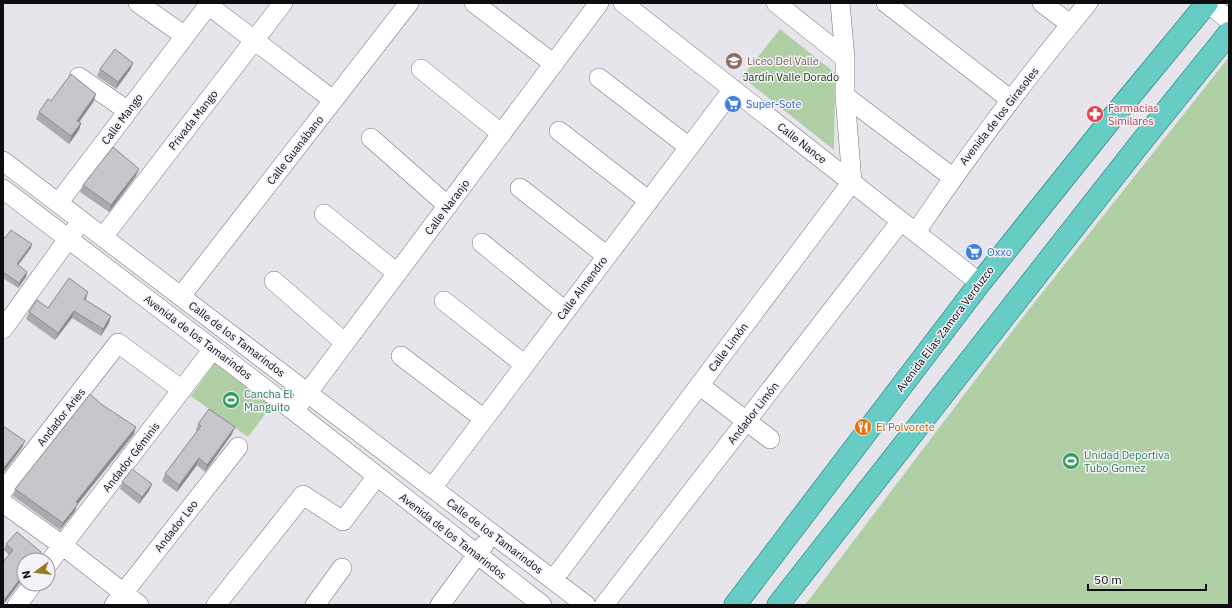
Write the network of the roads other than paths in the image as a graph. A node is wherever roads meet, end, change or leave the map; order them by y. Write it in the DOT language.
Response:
graph roads {
  1 [pos="138,3"];
  2 [pos="283,3"];
  3 [pos="409,3"];
  4 [pos="474,3"];
  5 [pos="599,3"];
  6 [pos="623,3"];
  7 [pos="776,3"];
  8 [pos="840,3"];
  9 [pos="886,3"];
  10 [pos="1042,3"];
  11 [pos="1088,3"];
  12 [pos="1207,3"];
  13 [pos="209,4"];
  14 [pos="1229,20"];
  15 [pos="1070,24"];
  16 [pos="1229,33"];
  17 [pos="185,36"];
  18 [pos="254,41"];
  19 [pos="845,58"];
  20 [pos="554,64"];
  21 [pos="422,69"];
  22 [pos="78,77"];
  23 [pos="599,78"];
  24 [pos="733,89"];
  25 [pos="845,96"];
  26 [pos="333,100"];
  27 [pos="1011,100"];
  28 [pos="128,111"];
  29 [pos="559,131"];
  30 [pos="502,134"];
  31 [pos="371,138"];
  32 [pos="689,147"];
  33 [pos="3,161"];
  34 [pos="952,177"];
  35 [pos="852,182"];
  36 [pos="520,188"];
  37 [pos="3,189"];
  38 [pos="649,201"];
  39 [pos="59,202"];
  40 [pos="448,206"];
  41 [pos="324,214"];
  42 [pos="81,221"];
  43 [pos="908,226"];
  44 [pos="103,237"];
  45 [pos="69,239"];
  46 [pos="482,243"];
  47 [pos="607,256"];
  48 [pos="397,273"];
  49 [pos="274,281"];
  50 [pos="980,283"];
  51 [pos="180,296"];
  52 [pos="444,301"];
  53 [pos="565,311"];
  54 [pos="3,329"];
  55 [pos="345,343"];
  56 [pos="213,349"];
  57 [pos="401,356"];
  58 [pos="525,365"];
  59 [pos="699,385"];
  60 [pos="182,390"];
  61 [pos="308,393"];
  62 [pos="294,411"];
  63 [pos="484,419"];
  64 [pos="747,421"];
  65 [pos="770,439"];
  66 [pos="238,447"];
  67 [pos="377,476"];
  68 [pos="432,488"];
  69 [pos="3,491"];
  70 [pos="3,503"];
  71 [pos="492,534"];
  72 [pos="62,545"];
  73 [pos="56,553"];
  74 [pos="477,555"];
  75 [pos="342,568"];
  76 [pos="553,580"];
  77 [pos="27,592"];
  78 [pos="118,599"];
  79 [pos="17,605"];
  80 [pos="139,605"];
  81 [pos="216,605"];
  82 [pos="316,605"];
  83 [pos="440,605"];
  84 [pos="542,605"];
  85 [pos="586,605"];
  86 [pos="604,605"];
  87 [pos="735,605"];
  88 [pos="778,605"];
  1 -- 17 [label="street"];
  2 -- 18 [label="street, Privada Mango"];
  3 -- 26 [label="street, Calle Guanábano"];
  4 -- 20 [label="street"];
  5 -- 20 [label="street, Calle Naranjo"];
  6 -- 24 [label="street, Calle Nance"];
  7 -- 19 [label="street"];
  8 -- 19 [label="street"];
  9 -- 27 [label="street"];
  10 -- 15 [label="street"];
  11 -- 15 [label="street, Avenida de los Girasoles"];
  12 -- 14 [label="street"];
  12 -- 50 [label="main road, Avenida Elías Zamora Verduzco"];
  13 -- 17 [label="street, Calle Mango"];
  13 -- 18 [label="street"];
  15 -- 27 [label="street, Avenida de los Girasoles"];
  16 -- 88 [label="main road"];
  17 -- 28 [label="street, Calle Mango"];
  18 -- 26 [label="street"];
  18 -- 44 [label="street, Privada Mango"];
  19 -- 25 [label="street"];
  20 -- 30 [label="street, Calle Naranjo"];
  21 -- 30 [label="street"];
  22 -- 28 [label="street"];
  23 -- 32 [label="street"];
  24 -- 32 [label="street, Calle Almendro"];
  24 -- 35 [label="street, Calle Nance"];
  25 -- 34 [label="street"];
  25 -- 35 [label="street"];
  26 -- 51 [label="street, Calle Guanábano"];
  27 -- 34 [label="street, Avenida de los Girasoles"];
  28 -- 39 [label="street, Calle Mango"];
  29 -- 38 [label="street"];
  30 -- 40 [label="street, Calle Naranjo"];
  31 -- 40 [label="street"];
  32 -- 38 [label="street, Calle Almendro"];
  33 -- 39 [label="street, Calle de los Tamarindos"];
  34 -- 43 [label="street, Avenida de los Girasoles"];
  35 -- 43 [label="street, Calle Nance"];
  35 -- 59 [label="street, Calle Limón"];
  36 -- 47 [label="street"];
  37 -- 45 [label="street, Avenida de los Tamarindos"];
  38 -- 47 [label="street, Calle Almendro"];
  39 -- 42 [label="street, Calle de los Tamarindos"];
  40 -- 48 [label="street, Calle Naranjo"];
  41 -- 48 [label="street"];
  42 -- 44 [label="street, Calle de los Tamarindos"];
  42 -- 45 [label="street"];
  43 -- 50 [label="street, Calle Nance"];
  43 -- 64 [label="street, Andador Limón"];
  44 -- 51 [label="street, Calle de los Tamarindos"];
  45 -- 54 [label="street"];
  45 -- 56 [label="street, Avenida de los Tamarindos"];
  46 -- 53 [label="street"];
  47 -- 53 [label="street, Calle Almendro"];
  48 -- 55 [label="street, Calle Naranjo"];
  49 -- 55 [label="street"];
  50 -- 87 [label="main road, Avenida Elías Zamora Verduzco"];
  51 -- 61 [label="street, Calle de los Tamarindos"];
  52 -- 58 [label="street"];
  53 -- 58 [label="street, Calle Almendro"];
  55 -- 61 [label="street, Calle Naranjo"];
  56 -- 60 [label="street, Andador Géminis"];
  56 -- 62 [label="street, Avenida de los Tamarindos"];
  57 -- 63 [label="street"];
  58 -- 63 [label="street, Calle Almendro"];
  59 -- 64 [label="street"];
  59 -- 76 [label="street, Calle Limón"];
  60 -- 69 [label="street, Andador Aries"];
  60 -- 72 [label="street, Andador Géminis"];
  61 -- 62 [label="street, Calle Naranjo"];
  61 -- 68 [label="street, Calle de los Tamarindos"];
  62 -- 67 [label="street, Avenida de los Tamarindos"];
  63 -- 68 [label="street, Calle Almendro"];
  64 -- 65 [label="street"];
  64 -- 86 [label="street, Andador Limón"];
  66 -- 78 [label="street, Andador Leo"];
  67 -- 74 [label="street, Avenida de los Tamarindos"];
  67 -- 81 [label="street"];
  68 -- 71 [label="street, Calle de los Tamarindos"];
  70 -- 72 [label="street"];
  71 -- 74 [label="street"];
  71 -- 76 [label="street, Calle de los Tamarindos"];
  72 -- 73 [label="street, Andador Géminis"];
  72 -- 78 [label="street"];
  74 -- 83 [label="street"];
  74 -- 84 [label="street, Avenida de los Tamarindos"];
  75 -- 82 [label="street"];
  76 -- 85 [label="street, Calle de los Tamarindos"];
  77 -- 79 [label="street"];
  78 -- 80 [label="street"];
}
